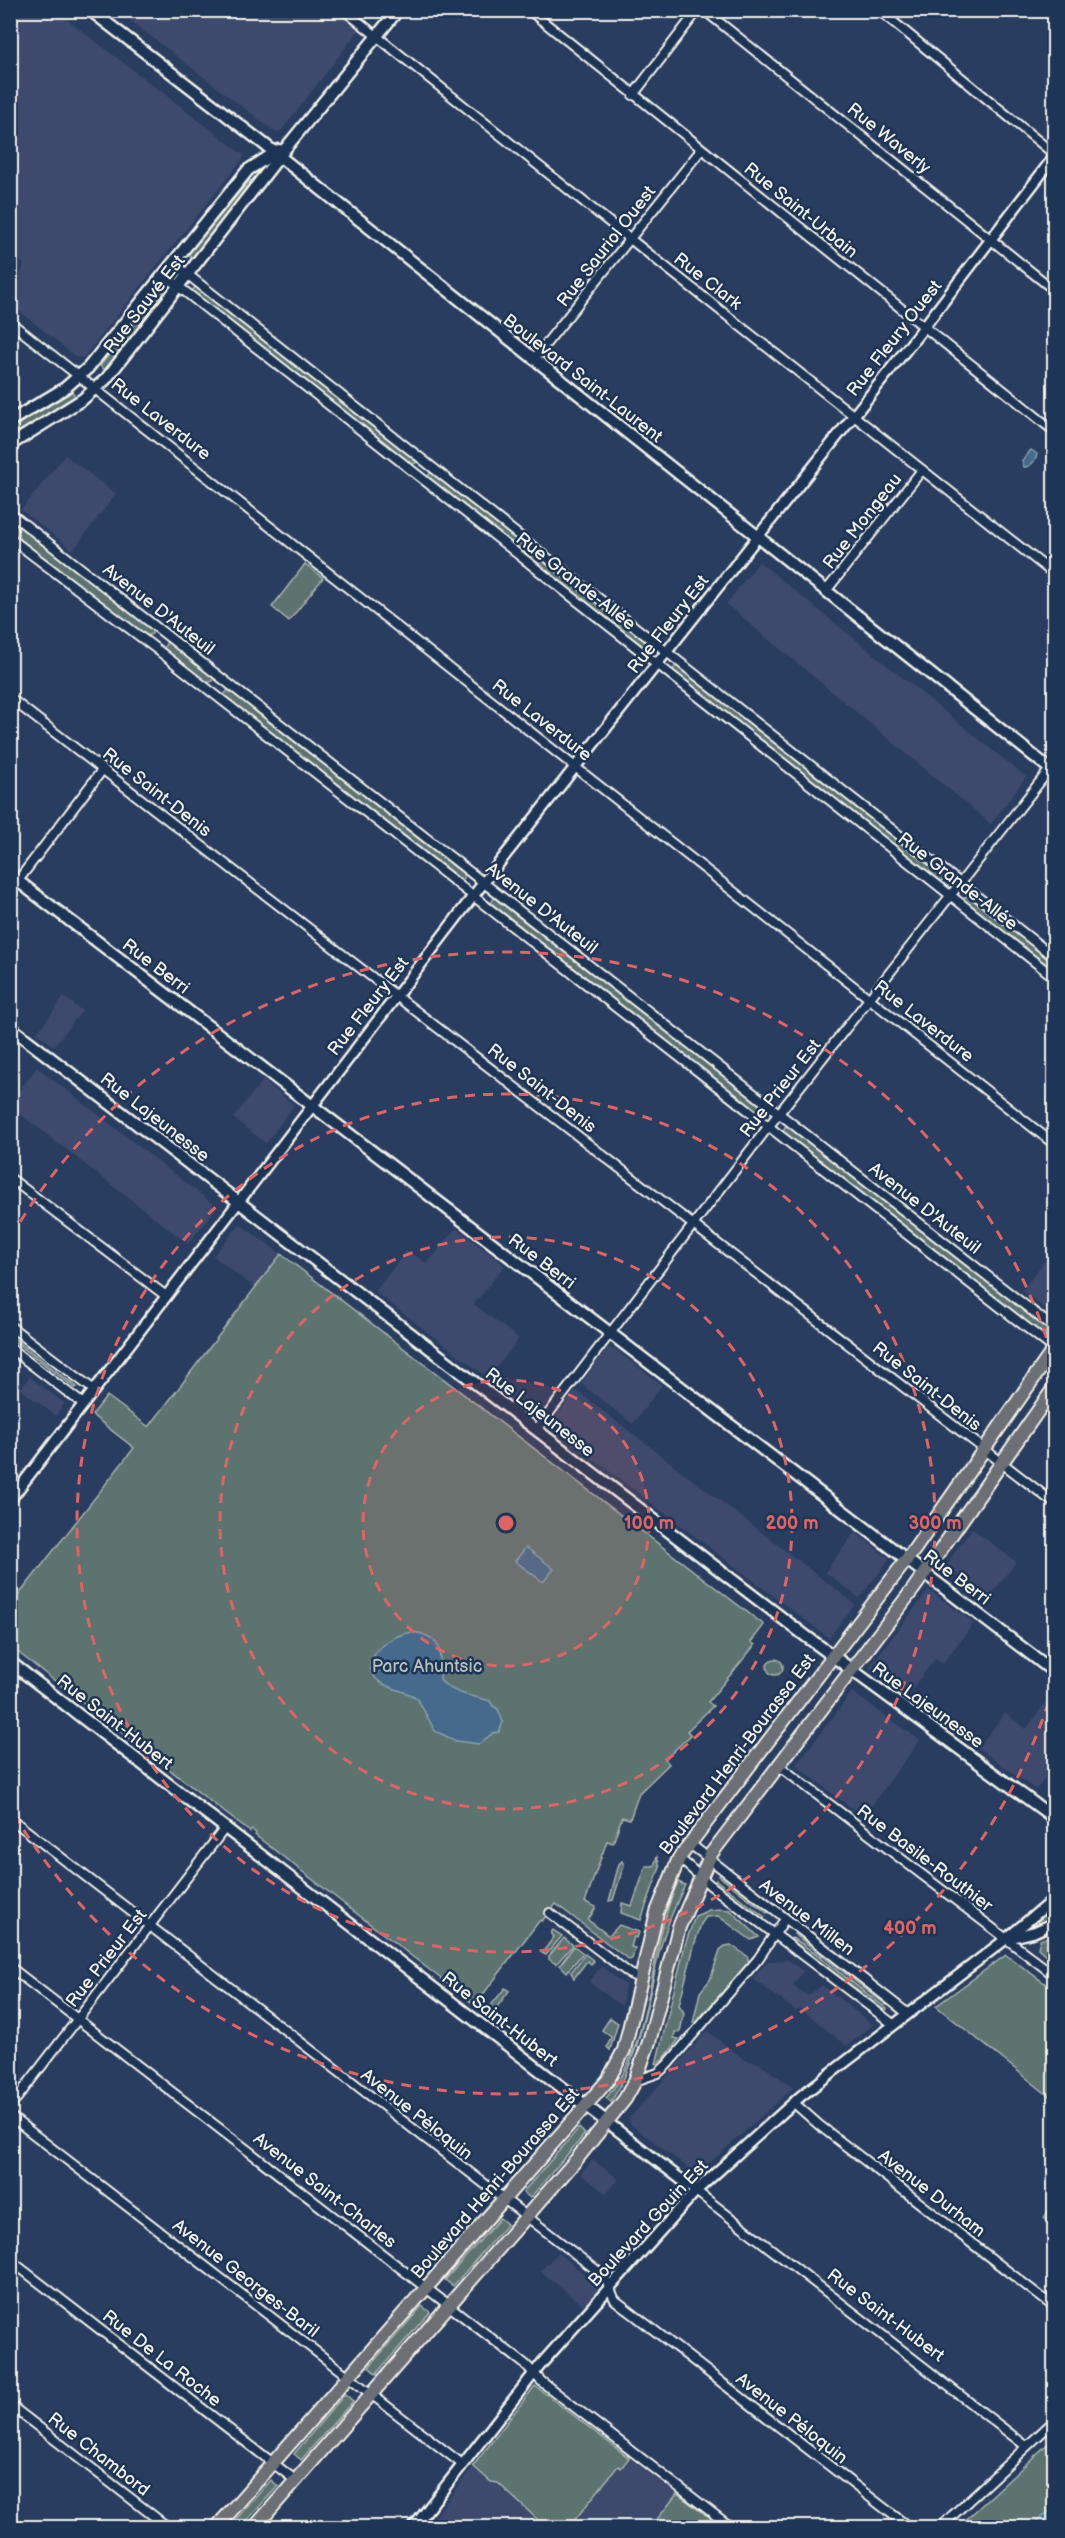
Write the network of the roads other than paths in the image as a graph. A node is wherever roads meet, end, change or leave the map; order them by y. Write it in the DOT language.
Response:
graph roads {
  1 [pos="90,10"];
  2 [pos="344,10"];
  3 [pos="398,10"];
  4 [pos="529,10"];
  5 [pos="698,10"];
  6 [pos="704,10"];
  7 [pos="879,10"];
  8 [pos="377,38"];
  9 [pos="633,95"];
  10 [pos="701,150"];
  11 [pos="277,155"];
  12 [pos="1054,155"];
  13 [pos="631,239"];
  14 [pos="992,239"];
  15 [pos="173,263"];
  16 [pos="164,275"];
  17 [pos="188,275"];
  18 [pos="179,286"];
  19 [pos="1054,290"];
  20 [pos="10,322"];
  21 [pos="924,327"];
  22 [pos="534,360"];
  23 [pos="80,375"];
  24 [pos="97,388"];
  25 [pos="854,415"];
  26 [pos="10,421"];
  27 [pos="1054,432"];
  28 [pos="10,445"];
  29 [pos="922,470"];
  30 [pos="10,513"];
  31 [pos="757,537"];
  32 [pos="10,538"];
  33 [pos="1054,574"];
  34 [pos="826,591"];
  35 [pos="668,652"];
  36 [pos="657,665"];
  37 [pos="10,698"];
  38 [pos="577,767"];
  39 [pos="1053,768"];
  40 [pos="103,769"];
  41 [pos="14,878"];
  42 [pos="484,882"];
  43 [pos="961,882"];
  44 [pos="10,891"];
  45 [pos="951,895"];
  46 [pos="474,896"];
  47 [pos="1054,957"];
  48 [pos="1054,977"];
  49 [pos="397,995"];
  50 [pos="870,998"];
  51 [pos="10,1027"];
  52 [pos="312,1106"];
  53 [pos="780,1113"];
  54 [pos="768,1127"];
  55 [pos="1054,1144"];
  56 [pos="10,1178"];
  57 [pos="238,1202"];
  58 [pos="693,1224"];
  59 [pos="166,1296"];
  60 [pos="10,1326"];
  61 [pos="1054,1328"];
  62 [pos="610,1333"];
  63 [pos="10,1348"];
  64 [pos="1054,1349"];
  65 [pos="1054,1388"];
  66 [pos="94,1390"];
  67 [pos="83,1404"];
  68 [pos="536,1430"];
  69 [pos="984,1449"];
  70 [pos="1002,1463"];
  71 [pos="10,1500"];
  72 [pos="1054,1503"];
  73 [pos="907,1560"];
  74 [pos="925,1573"];
  75 [pos="832,1656"];
  76 [pos="10,1662"];
  77 [pos="851,1670"];
  78 [pos="1054,1672"];
  79 [pos="778,1765"];
  80 [pos="10,1818"];
  81 [pos="1054,1818"];
  82 [pos="225,1828"];
  83 [pos="689,1844"];
  84 [pos="679,1858"];
  85 [pos="708,1859"];
  86 [pos="699,1876"];
  87 [pos="1054,1899"];
  88 [pos="550,1913"];
  89 [pos="786,1919"];
  90 [pos="1054,1923"];
  91 [pos="150,1925"];
  92 [pos="774,1934"];
  93 [pos="1006,1939"];
  94 [pos="10,1967"];
  95 [pos="1054,1975"];
  96 [pos="641,1979"];
  97 [pos="907,2013"];
  98 [pos="78,2019"];
  99 [pos="893,2024"];
  100 [pos="635,2081"];
  101 [pos="793,2102"];
  102 [pos="586,2106"];
  103 [pos="10,2107"];
  104 [pos="10,2116"];
  105 [pos="607,2122"];
  106 [pos="696,2191"];
  107 [pos="503,2199"];
  108 [pos="526,2216"];
  109 [pos="10,2260"];
  110 [pos="427,2288"];
  111 [pos="609,2290"];
  112 [pos="448,2305"];
  113 [pos="1054,2307"];
  114 [pos="534,2374"];
  115 [pos="349,2377"];
  116 [pos="371,2393"];
  117 [pos="10,2405"];
  118 [pos="1054,2421"];
  119 [pos="1026,2446"];
  120 [pos="273,2463"];
  121 [pos="462,2464"];
  122 [pos="295,2480"];
  123 [pos="169,2528"];
  124 [pos="216,2528"];
  125 [pos="254,2528"];
  126 [pos="414,2528"];
  127 [pos="732,2528"];
  128 [pos="910,2528"];
  129 [pos="939,2528"];
  1 -- 11 [label="main road, Boulevard Saint-Laurent"];
  2 -- 8 [label="street, Rue Clark"];
  3 -- 8 [label="main road"];
  4 -- 9 [label="street, Rue Saint-Urbain"];
  5 -- 9 [label="street"];
  6 -- 14 [label="street, Rue Waverly"];
  7 -- 12 [label="street"];
  8 -- 11 [label="main road"];
  8 -- 13 [label="street, Rue Clark"];
  9 -- 10 [label="street, Rue Saint-Urbain"];
  10 -- 13 [label="street, Rue Sauriol Ouest"];
  10 -- 21 [label="street, Rue Saint-Urbain"];
  11 -- 15 [label="main road, Rue Sauvé Est"];
  11 -- 17 [label="main road, Rue Sauvé Est"];
  11 -- 22 [label="main road, Boulevard Saint-Laurent"];
  12 -- 14 [label="street, Rue Fleury Ouest"];
  13 -- 22 [label="street, Rue Sauriol Ouest"];
  13 -- 25 [label="street, Rue Clark"];
  14 -- 19 [label="street, Rue Waverly"];
  14 -- 21 [label="street, Rue Fleury Ouest"];
  15 -- 16 [label="main road, Rue Sauvé Est"];
  15 -- 17 [label="street, Rue Grande-Allée"];
  16 -- 18 [label="street, Rue Grande-Allée"];
  16 -- 23 [label="main road, Rue Sauvé Est"];
  17 -- 18 [label="main road, Rue Sauvé Est"];
  17 -- 35 [label="street, Rue Grande-Allée"];
  18 -- 24 [label="main road, Rue Sauvé Est"];
  18 -- 36 [label="street, Rue Grande-Allée"];
  20 -- 23 [label="street, Rue Laverdure"];
  21 -- 25 [label="street, Rue Fleury Ouest"];
  21 -- 27 [label="street, Rue Saint-Urbain"];
  22 -- 31 [label="main road, Boulevard Saint-Laurent"];
  23 -- 24 [label="street, Rue Laverdure"];
  23 -- 26 [label="main road, Rue Sauvé Est"];
  24 -- 28 [label="main road, Rue Sauvé Est"];
  24 -- 38 [label="street, Rue Laverdure"];
  25 -- 29 [label="street, Rue Clark"];
  25 -- 31 [label="street, Rue Fleury Ouest"];
  29 -- 33 [label="street, Rue Clark"];
  29 -- 34 [label="street, Rue Mongeau"];
  30 -- 42 [label="street, Avenue D'Auteuil"];
  31 -- 34 [label="main road, Boulevard Saint-Laurent"];
  31 -- 35 [label="street, Rue Fleury Est"];
  32 -- 46 [label="street, Avenue D'Auteuil"];
  34 -- 39 [label="main road, Boulevard Saint-Laurent"];
  35 -- 36 [label="street, Rue Fleury Est"];
  35 -- 43 [label="street, Rue Grande-Allée"];
  36 -- 38 [label="street, Rue Fleury Est"];
  36 -- 45 [label="street, Rue Grande-Allée"];
  37 -- 40 [label="street, Rue Saint-Denis"];
  38 -- 42 [label="street, Rue Fleury Est"];
  38 -- 50 [label="street, Rue Laverdure"];
  39 -- 43 [label="street, Rue Prieur Est"];
  40 -- 41 [label="street"];
  40 -- 49 [label="street, Rue Saint-Denis"];
  41 -- 44 [label="street"];
  41 -- 52 [label="main road, Rue Berri"];
  42 -- 46 [label="street, Rue Fleury Est"];
  42 -- 53 [label="street, Avenue D'Auteuil"];
  43 -- 45 [label="street, Rue Prieur Est"];
  43 -- 47 [label="street, Rue Grande-Allée"];
  45 -- 48 [label="street, Rue Grande-Allée"];
  45 -- 50 [label="street, Rue Prieur Est"];
  46 -- 49 [label="street, Rue Fleury Est"];
  46 -- 54 [label="street, Avenue D'Auteuil"];
  49 -- 52 [label="street, Rue Fleury Est"];
  49 -- 58 [label="street, Rue Saint-Denis"];
  50 -- 53 [label="street, Rue Prieur Est"];
  50 -- 55 [label="street, Rue Laverdure"];
  51 -- 57 [label="main road, Rue Lajeunesse"];
  52 -- 57 [label="street, Rue Fleury Est"];
  52 -- 62 [label="main road, Rue Berri"];
  53 -- 54 [label="street, Rue Prieur Est"];
  53 -- 61 [label="street, Avenue D'Auteuil"];
  54 -- 58 [label="street, Rue Prieur Est"];
  54 -- 64 [label="street, Avenue D'Auteuil"];
  56 -- 59 [label="street"];
  57 -- 59 [label="street, Rue Fleury Est"];
  57 -- 68 [label="main road, Rue Lajeunesse"];
  58 -- 62 [label="street, Rue Prieur Est"];
  58 -- 69 [label="street, Rue Saint-Denis"];
  59 -- 66 [label="street, Rue Fleury Est"];
  60 -- 66 [label="street"];
  62 -- 68 [label="street, Rue Prieur Est"];
  62 -- 73 [label="main road, Rue Berri"];
  63 -- 67 [label="street"];
  64 -- 69 [label="main road, Boulevard Henri-Bourassa Est"];
  65 -- 70 [label="main road"];
  66 -- 67 [label="street, Rue Fleury Est"];
  67 -- 71 [label="street, Rue Fleury Est"];
  68 -- 75 [label="main road, Rue Lajeunesse"];
  69 -- 70 [label="street, Rue Saint-Denis"];
  69 -- 73 [label="main road, Boulevard Henri-Bourassa Est"];
  70 -- 72 [label="street, Rue Saint-Denis"];
  70 -- 74 [label="main road"];
  73 -- 74 [label="main road, Rue Berri"];
  73 -- 75 [label="main road, Boulevard Henri-Bourassa Est"];
  74 -- 77 [label="main road"];
  74 -- 78 [label="main road, Rue Berri"];
  75 -- 77 [label="main road, Rue Lajeunesse"];
  75 -- 83 [label="main road, Boulevard Henri-Bourassa Est"];
  76 -- 82 [label="main road, Rue Saint-Hubert"];
  77 -- 79 [label="main road"];
  77 -- 81 [label="main road, Rue Lajeunesse"];
  79 -- 85 [label="main road"];
  79 -- 93 [label="street, Rue Basile-Routhier"];
  80 -- 91 [label="street, Avenue Péloquin"];
  82 -- 91 [label="street, Rue Prieur Est"];
  82 -- 102 [label="main road, Rue Saint-Hubert"];
  83 -- 84 [label="main road, Boulevard Henri-Bourassa Est"];
  83 -- 85 [label="street, Avenue Millen"];
  84 -- 86 [label="street, Avenue Millen"];
  84 -- 96 [label="main road, Boulevard Henri-Bourassa Est"];
  85 -- 86 [label="main road"];
  85 -- 89 [label="street, Avenue Millen"];
  86 -- 92 [label="street, Avenue Millen"];
  86 -- 100 [label="main road"];
  87 -- 93 [label="street, Boulevard Gouin Est"];
  88 -- 96 [label="street"];
  89 -- 92 [label="street"];
  89 -- 97 [label="street, Avenue Millen"];
  90 -- 93 [label="street, Boulevard Gouin Est"];
  91 -- 98 [label="street, Rue Prieur Est"];
  91 -- 107 [label="street, Avenue Péloquin"];
  92 -- 99 [label="street, Avenue Millen"];
  92 -- 100 [label="street"];
  93 -- 95 [label="street, Rue Basile-Routhier"];
  93 -- 97 [label="street, Boulevard Gouin Est"];
  94 -- 98 [label="street, Avenue Saint-Charles"];
  96 -- 102 [label="main road, Boulevard Henri-Bourassa Est"];
  97 -- 99 [label="street, Boulevard Gouin Est"];
  98 -- 103 [label="street, Rue Prieur Est"];
  98 -- 110 [label="street, Avenue Saint-Charles"];
  99 -- 101 [label="street, Boulevard Gouin Est"];
  100 -- 105 [label="main road"];
  101 -- 106 [label="street, Boulevard Gouin Est"];
  101 -- 113 [label="street, Avenue Durham"];
  102 -- 105 [label="main road, Rue Saint-Hubert"];
  102 -- 107 [label="main road, Boulevard Henri-Bourassa Est"];
  104 -- 115 [label="street, Avenue Georges-Baril"];
  105 -- 106 [label="street, Rue Saint-Hubert"];
  105 -- 108 [label="main road"];
  106 -- 111 [label="street, Boulevard Gouin Est"];
  106 -- 119 [label="street, Rue Saint-Hubert"];
  107 -- 108 [label="street, Avenue Péloquin"];
  107 -- 110 [label="main road, Boulevard Henri-Bourassa Est"];
  108 -- 111 [label="street, Avenue Péloquin"];
  108 -- 112 [label="main road"];
  109 -- 120 [label="street, Rue De La Roche"];
  110 -- 112 [label="street, Avenue Saint-Charles"];
  110 -- 115 [label="main road, Boulevard Henri-Bourassa Est"];
  111 -- 114 [label="street, Boulevard Gouin Est"];
  111 -- 128 [label="street, Avenue Péloquin"];
  112 -- 114 [label="street, Avenue Saint-Charles"];
  112 -- 116 [label="main road"];
  114 -- 121 [label="street, Boulevard Gouin Est"];
  114 -- 127 [label="street, Avenue Saint-Charles"];
  115 -- 116 [label="street, Avenue Georges-Baril"];
  115 -- 120 [label="main road, Boulevard Henri-Bourassa Est"];
  116 -- 121 [label="street, Avenue Georges-Baril"];
  116 -- 122 [label="main road"];
  117 -- 123 [label="street, Rue Chambord"];
  118 -- 119 [label="street"];
  119 -- 129 [label="street"];
  120 -- 122 [label="street, Rue De La Roche"];
  120 -- 124 [label="main road, Boulevard Henri-Bourassa Est"];
  121 -- 126 [label="street, Boulevard Gouin Est"];
  122 -- 125 [label="main road"];
}
